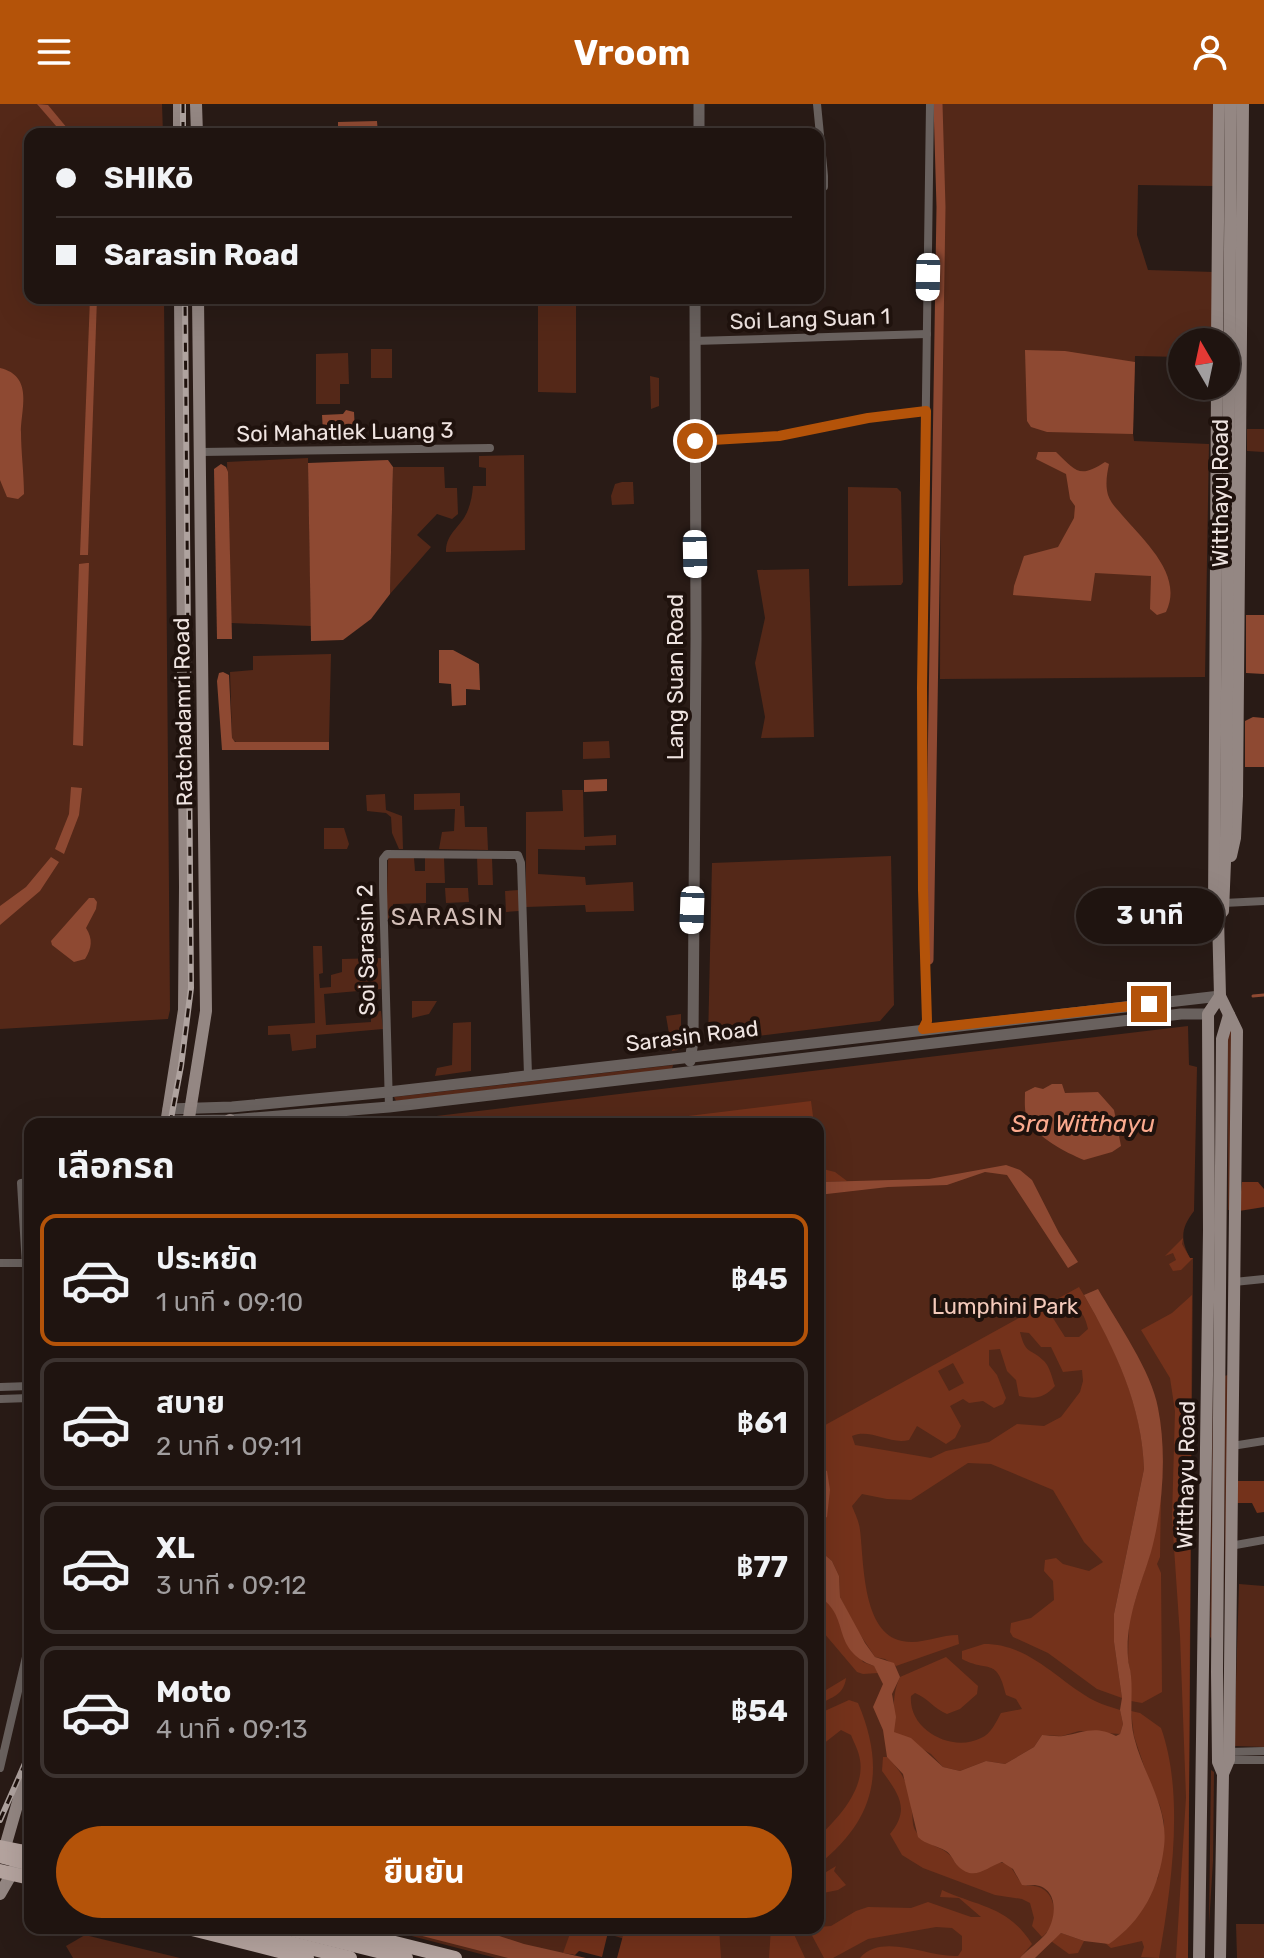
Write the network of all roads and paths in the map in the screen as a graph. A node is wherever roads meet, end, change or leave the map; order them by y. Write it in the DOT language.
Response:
graph roads {
  1 [pos="179,104"];
  2 [pos="196,104"];
  3 [pos="699,104"];
  4 [pos="817,104"];
  5 [pos="930,104"];
  6 [pos="1219,104"];
  7 [pos="1231,104"];
  8 [pos="1243,104"];
  9 [pos="179,128"];
  10 [pos="197,128"];
  11 [pos="699,128"];
  12 [pos="819,128"];
  13 [pos="180,304"];
  14 [pos="198,304"];
  15 [pos="695,304"];
  16 [pos="1235,310"];
  17 [pos="1217,328"];
  18 [pos="927,334"];
  19 [pos="694,341"];
  20 [pos="1218,400"];
  21 [pos="926,411"];
  22 [pos="695,441"];
  23 [pos="490,448"];
  24 [pos="1240,451"];
  25 [pos="200,452"];
  26 [pos="1228,470"];
  27 [pos="1227,577"];
  28 [pos="183,647"];
  29 [pos="202,647"];
  30 [pos="1226,697"];
  31 [pos="185,829"];
  32 [pos="204,830"];
  33 [pos="1264,901"];
  34 [pos="1224,903"];
  35 [pos="1218,917"];
  36 [pos="1220,996"];
  37 [pos="1208,1014"];
  38 [pos="923,1029"];
  39 [pos="692,1057"];
  40 [pos="528,1075"];
  41 [pos="677,1075"];
  42 [pos="388,1092"];
  43 [pos="322,1099"];
  44 [pos="304,1101"];
  45 [pos="389,1107"];
  46 [pos="324,1113"];
  47 [pos="308,1114"];
  48 [pos="167,1118"];
  49 [pos="189,1118"];
  50 [pos="267,1118"];
  51 [pos="1228,1230"];
  52 [pos="24,1262"];
  53 [pos="0,1263"];
  54 [pos="1264,1279"];
  55 [pos="1234,1282"];
  56 [pos="1220,1359"];
  57 [pos="24,1386"];
  58 [pos="0,1387"];
  59 [pos="24,1398"];
  60 [pos="0,1399"];
  61 [pos="1264,1441"];
  62 [pos="1232,1446"];
  63 [pos="1264,1540"];
  64 [pos="1230,1546"];
  65 [pos="1217,1651"];
  66 [pos="24,1666"];
  67 [pos="1264,1751"];
  68 [pos="1203,1752"];
  69 [pos="1225,1755"];
  70 [pos="1264,1760"];
  71 [pos="0,1768"];
  72 [pos="24,1780"];
  73 [pos="2,1853"];
  74 [pos="24,1853"];
  75 [pos="24,1857"];
  76 [pos="3,1876"];
  77 [pos="24,1878"];
  78 [pos="24,1883"];
  79 [pos="0,1894"];
  80 [pos="220,1934"];
  81 [pos="254,1934"];
  82 [pos="309,1934"];
  83 [pos="359,1934"];
  84 [pos="307,1958"];
  85 [pos="350,1958"];
  86 [pos="406,1958"];
  87 [pos="455,1958"];
  88 [pos="1199,1958"];
  89 [pos="1220,1958"];
  1 -- 9 [label="main road"];
  2 -- 10 [label="main road"];
  3 -- 11 [label="street"];
  4 -- 12 [label="street"];
  5 -- 18 [label="street"];
  6 -- 17 [label="main road"];
  7 -- 16 [label="main road, Witthayu Road"];
  8 -- 16 [label="main road, Witthayu Road"];
  13 -- 28 [label="main road, Ratchadamri Road"];
  14 -- 25 [label="main road, Ratchadamri Road"];
  15 -- 19 [label="street, Lang Suan Road"];
  16 -- 24 [label="main road, Witthayu Road"];
  16 -- 26 [label="main road, Witthayu Road"];
  18 -- 19 [label="street, Soi Lang Suan 1"];
  18 -- 21 [label="street"];
  19 -- 22 [label="street, Lang Suan Road"];
  20 -- 27 [label="main road, Witthayu Road"];
  21 -- 22 [label="street"];
  21 -- 38 [label="street"];
  22 -- 39 [label="street, Lang Suan Road"];
  23 -- 25 [label="street, Soi Mahatlek Luang 3"];
  24 -- 26 [label="main road"];
  24 -- 27 [label="main road, Witthayu Road"];
  25 -- 29 [label="main road, Ratchadamri Road"];
  26 -- 27 [label="main road, Witthayu Road"];
  27 -- 30 [label="main road, Witthayu Road"];
  27 -- 30 [label="main road, Witthayu Road"];
  28 -- 29 [label="main road"];
  28 -- 31 [label="main road, Ratchadamri Road"];
  29 -- 32 [label="main road, Ratchadamri Road"];
  30 -- 34 [label="main road, Witthayu Road"];
  30 -- 35 [label="main road, Witthayu Road"];
  31 -- 32 [label="main road"];
  31 -- 48 [label="main road, Ratchadamri Road"];
  32 -- 49 [label="main road, Ratchadamri Road"];
  33 -- 34 [label="street"];
  34 -- 35 [label="main road, Witthayu Road"];
  35 -- 36 [label="main road, Witthayu Road"];
  36 -- 37 [label="main road"];
  36 -- 38 [label="street, Sarasin Road"];
  36 -- 51 [label="main road, Witthayu Road"];
  37 -- 41 [label="street, Sarasin Road"];
  37 -- 56 [label="main road, Witthayu Road"];
  38 -- 39 [label="street, Sarasin Road"];
  39 -- 40 [label="street, Sarasin Road"];
  39 -- 41 [label="street"];
  40 -- 42 [label="street, Sarasin Road"];
  40 -- 42 [label="street, Soi Sarasin 2"];
  41 -- 45 [label="street, Sarasin Road"];
  42 -- 43 [label="street, Sarasin Road"];
  42 -- 45 [label="street, Soi Sarasin 2"];
  43 -- 44 [label="street, Sarasin Road"];
  43 -- 46 [label="street"];
  44 -- 47 [label="street"];
  44 -- 49 [label="street, Sarasin Road"];
  45 -- 46 [label="street, Sarasin Road"];
  46 -- 47 [label="street, Sarasin Road"];
  47 -- 50 [label="street, Sarasin Road"];
  48 -- 49 [label="street, Sarasin Road"];
  51 -- 55 [label="main road, Witthayu Road"];
  51 -- 56 [label="main road, Witthayu Road"];
  52 -- 53 [label="street"];
  54 -- 55 [label="street"];
  55 -- 56 [label="main road, Witthayu Road"];
  56 -- 62 [label="main road, Witthayu Road"];
  56 -- 65 [label="main road, Witthayu Road"];
  57 -- 58 [label="street"];
  59 -- 60 [label="street"];
  61 -- 62 [label="street"];
  62 -- 64 [label="main road, Witthayu Road"];
  63 -- 64 [label="street"];
  64 -- 65 [label="main road, Witthayu Road"];
  65 -- 68 [label="main road, Witthayu Road"];
  65 -- 69 [label="main road, Witthayu Road"];
  66 -- 71 [label="street"];
  67 -- 69 [label="street"];
  68 -- 69 [label="main road"];
  68 -- 88 [label="main road, Witthayu Road"];
  69 -- 70 [label="street"];
  69 -- 89 [label="main road, Witthayu Road"];
  72 -- 73 [label="main road"];
  73 -- 74 [label="main road, bridge"];
  75 -- 76 [label="main road"];
  76 -- 77 [label="main road, bridge"];
  76 -- 78 [label="main road"];
  76 -- 79 [label="main road"];
  80 -- 84 [label="main road"];
  81 -- 85 [label="main road"];
  82 -- 86 [label="main road"];
  83 -- 87 [label="main road"];
}
